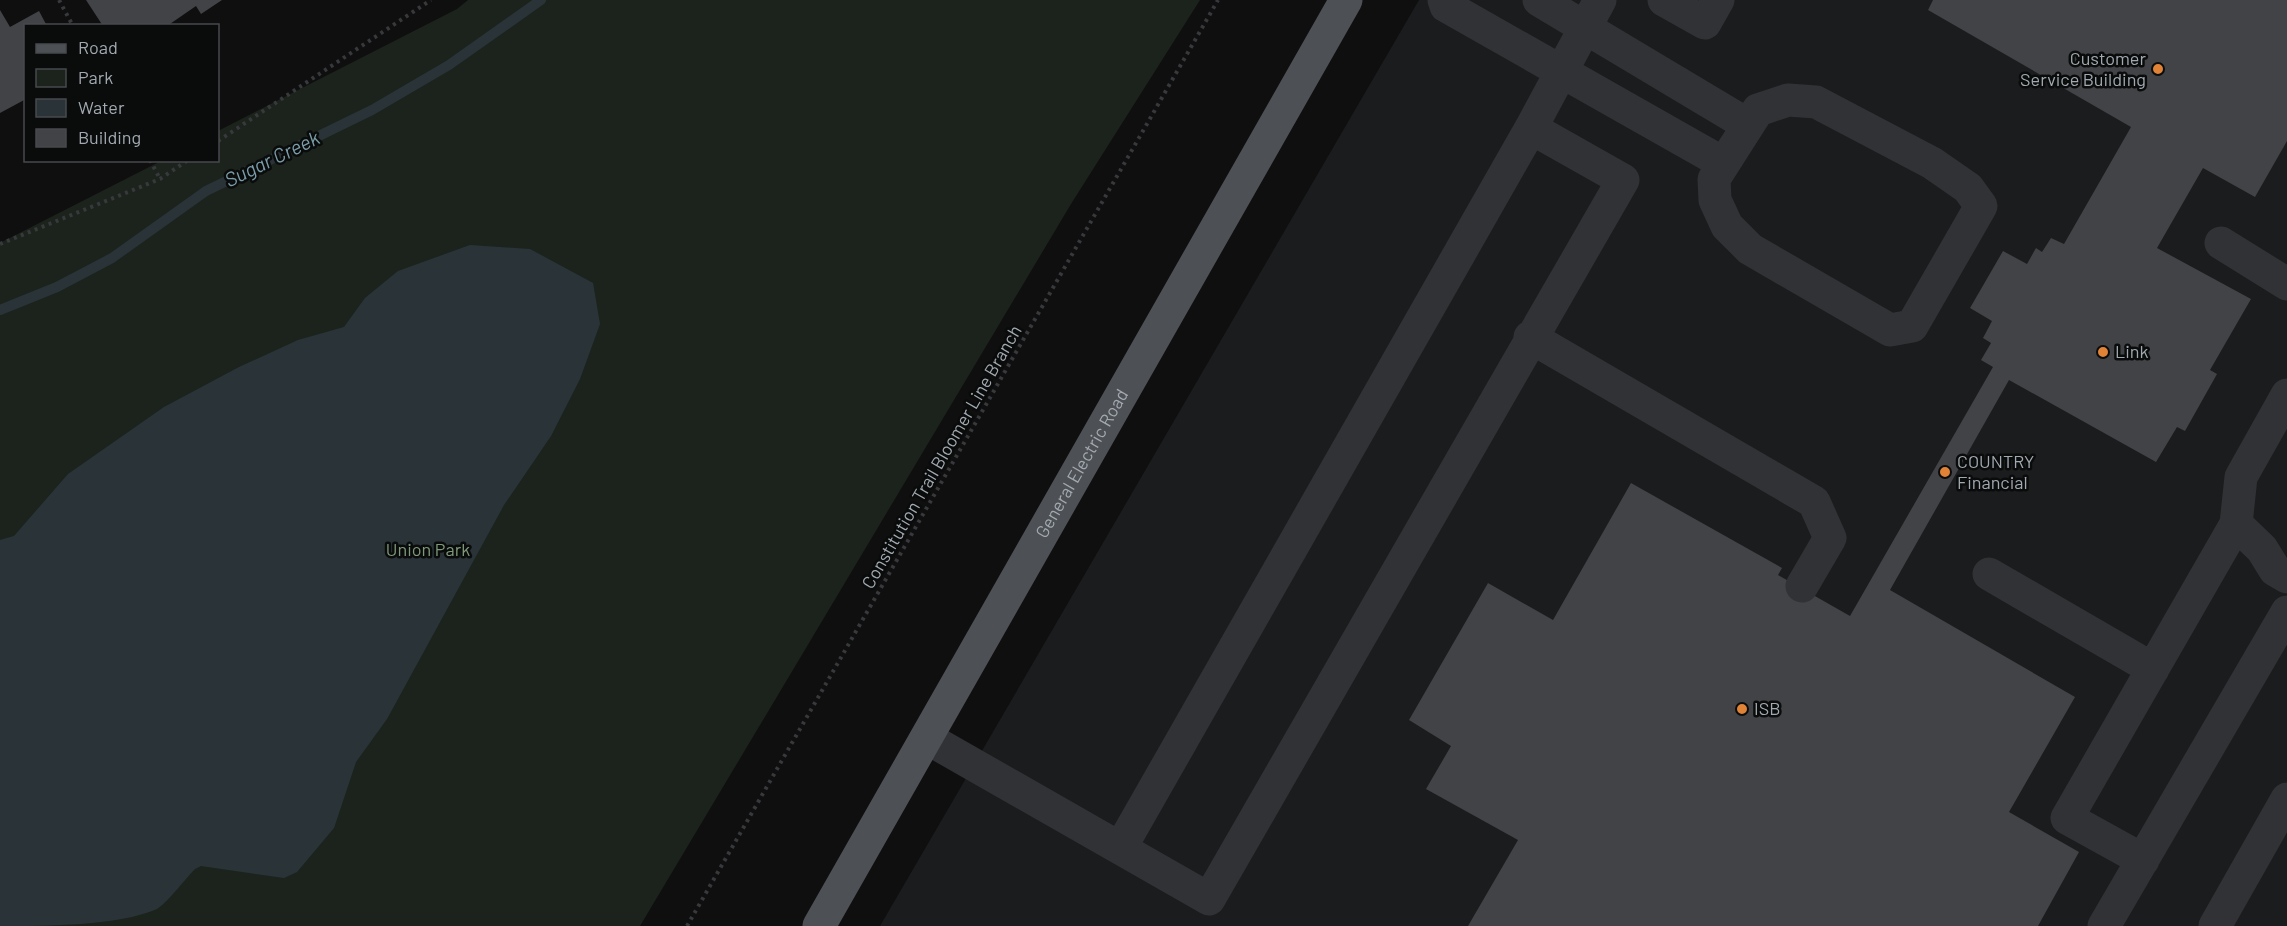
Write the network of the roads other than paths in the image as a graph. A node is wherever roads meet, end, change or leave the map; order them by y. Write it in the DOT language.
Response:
graph roads {
  1 [pos="1346,0"];
  2 [pos="1444,0"];
  3 [pos="1539,0"];
  4 [pos="1664,0"];
  5 [pos="1718,0"];
  6 [pos="1592,14"];
  7 [pos="1561,71"];
  8 [pos="1748,125"];
  9 [pos="1531,128"];
  10 [pos="1724,163"];
  11 [pos="2221,243"];
  12 [pos="2287,284"];
  13 [pos="1530,337"];
  14 [pos="2287,395"];
  15 [pos="2236,524"];
  16 [pos="1989,574"];
  17 [pos="2287,578"];
  18 [pos="1802,586"];
  19 [pos="2287,612"];
  20 [pos="2153,669"];
  21 [pos="927,738"];
  22 [pos="2287,799"];
  23 [pos="1121,847"];
  24 [pos="2143,860"];
  25 [pos="819,926"];
  26 [pos="2104,926"];
  27 [pos="2215,926"];
  1 -- 21 [label="main road, General Electric Road"];
  2 -- 7 [label="lane"];
  3 -- 6 [label="lane"];
  4 -- 5 [label="lane"];
  6 -- 7 [label="lane"];
  6 -- 8 [label="lane"];
  7 -- 9 [label="lane"];
  7 -- 10 [label="lane"];
  8 -- 10 [label="lane"];
  8 -- 10 [label="lane"];
  9 -- 13 [label="lane"];
  9 -- 23 [label="lane"];
  11 -- 12 [label="lane"];
  13 -- 18 [label="lane"];
  13 -- 23 [label="lane"];
  14 -- 15 [label="lane"];
  15 -- 17 [label="lane"];
  15 -- 20 [label="lane"];
  16 -- 20 [label="lane"];
  19 -- 24 [label="lane"];
  20 -- 24 [label="lane"];
  21 -- 23 [label="lane"];
  21 -- 25 [label="main road, General Electric Road"];
  22 -- 27 [label="lane"];
  24 -- 26 [label="lane"];
}
